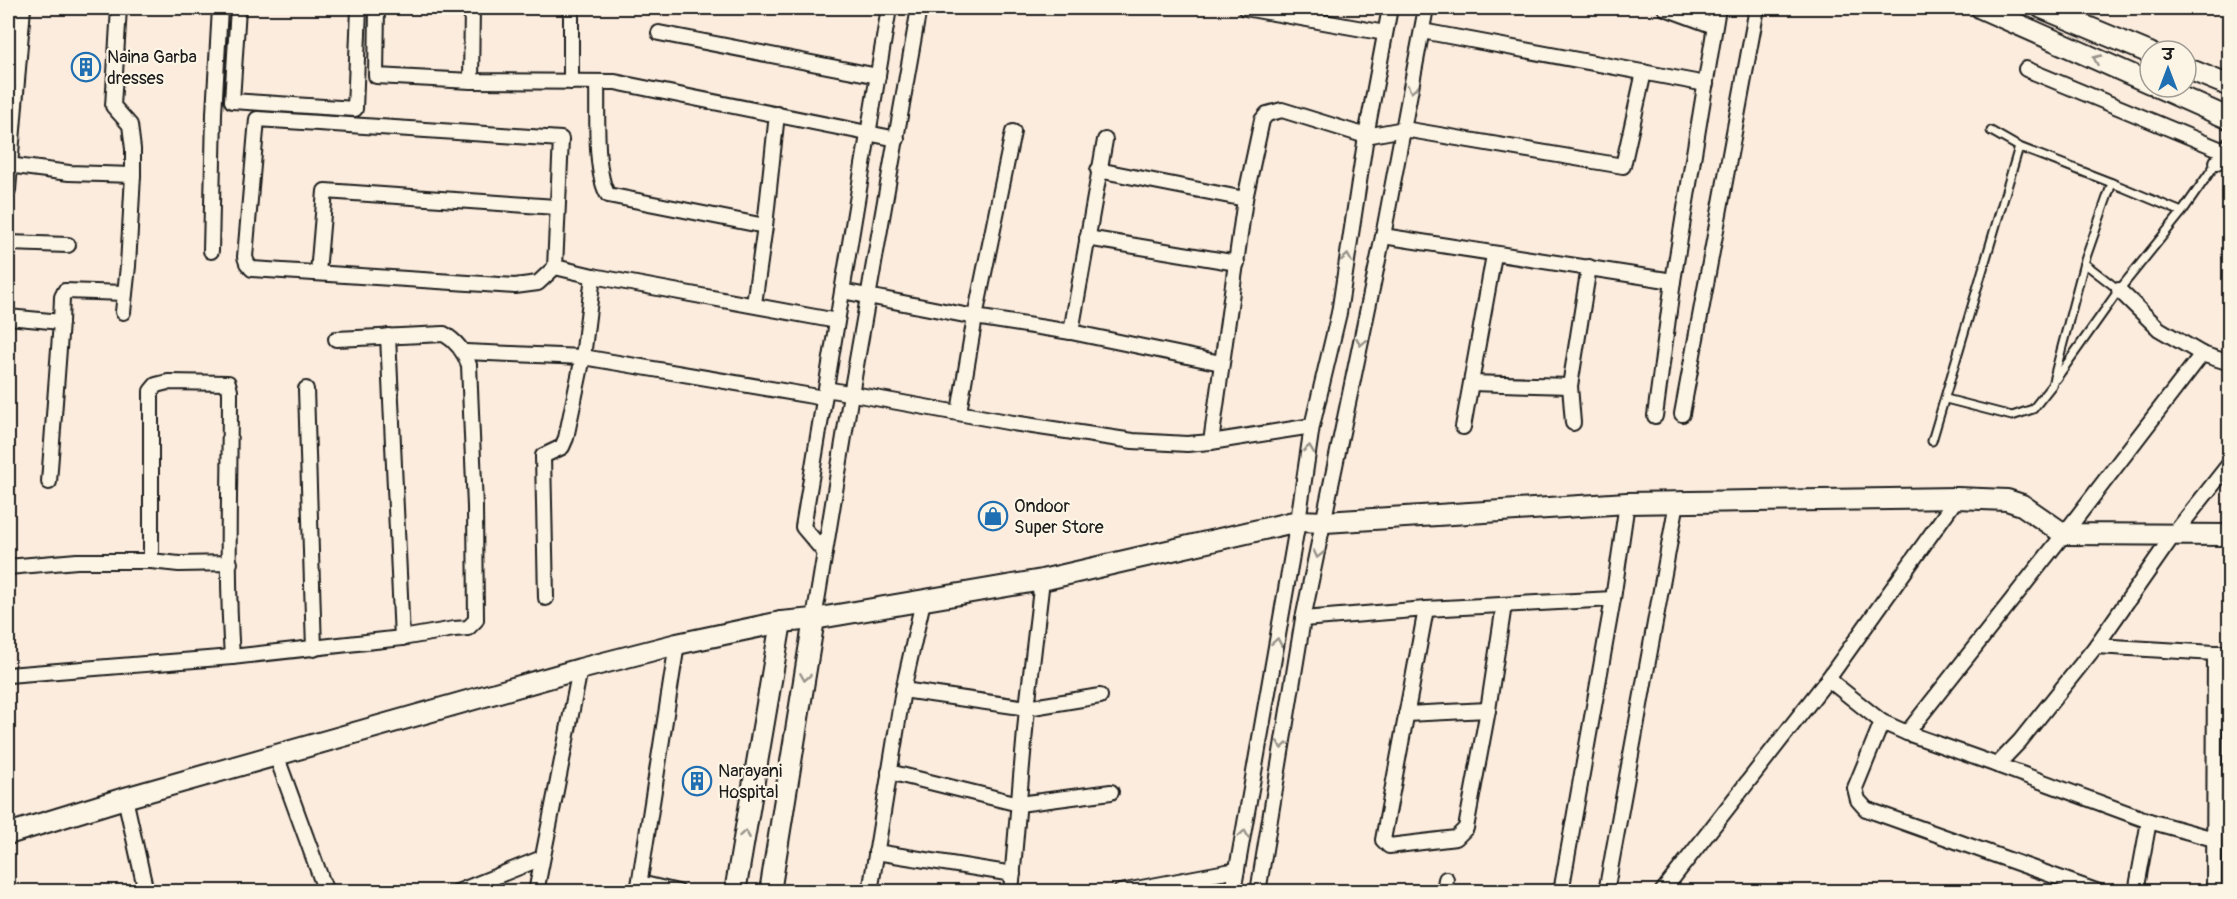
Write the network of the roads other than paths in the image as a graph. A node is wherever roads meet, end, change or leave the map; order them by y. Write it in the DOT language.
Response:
graph roads {
  1 [pos="23,8"];
  2 [pos="120,8"];
  3 [pos="220,8"];
  4 [pos="238,8"];
  5 [pos="359,8"];
  6 [pos="377,8"];
  7 [pos="472,8"];
  8 [pos="571,8"];
  9 [pos="889,8"];
  10 [pos="919,8"];
  11 [pos="1245,8"];
  12 [pos="1390,8"];
  13 [pos="1426,8"];
  14 [pos="1665,8"];
  15 [pos="1718,8"];
  16 [pos="1757,8"];
  17 [pos="1981,8"];
  18 [pos="2043,8"];
  19 [pos="1714,26"];
  20 [pos="2032,30"];
  21 [pos="1422,32"];
  22 [pos="659,33"];
  23 [pos="1385,33"];
  24 [pos="2138,48"];
  25 [pos="2026,69"];
  26 [pos="1644,72"];
  27 [pos="2198,73"];
  28 [pos="878,76"];
  29 [pos="2138,78"];
  30 [pos="12,81"];
  31 [pos="471,81"];
  32 [pos="571,82"];
  33 [pos="597,82"];
  34 [pos="1706,84"];
  35 [pos="2229,86"];
  36 [pos="2185,99"];
  37 [pos="777,114"];
  38 [pos="2229,119"];
  39 [pos="1404,129"];
  40 [pos="1991,131"];
  41 [pos="1012,132"];
  42 [pos="868,133"];
  43 [pos="1366,136"];
  44 [pos="897,139"];
  45 [pos="1105,140"];
  46 [pos="2019,147"];
  47 [pos="2224,152"];
  48 [pos="8,165"];
  49 [pos="1098,170"];
  50 [pos="133,175"];
  51 [pos="2112,183"];
  52 [pos="8,190"];
  53 [pos="1245,199"];
  54 [pos="556,207"];
  55 [pos="2182,212"];
  56 [pos="765,226"];
  57 [pos="1383,236"];
  58 [pos="1087,238"];
  59 [pos="8,243"];
  60 [pos="68,245"];
  61 [pos="211,251"];
  62 [pos="1494,255"];
  63 [pos="1237,263"];
  64 [pos="2084,263"];
  65 [pos="555,267"];
  66 [pos="1589,267"];
  67 [pos="318,273"];
  68 [pos="594,276"];
  69 [pos="1673,281"];
  70 [pos="2119,290"];
  71 [pos="842,291"];
  72 [pos="125,293"];
  73 [pos="869,296"];
  74 [pos="754,304"];
  75 [pos="123,312"];
  76 [pos="8,317"];
  77 [pos="975,317"];
  78 [pos="837,321"];
  79 [pos="61,322"];
  80 [pos="1071,332"];
  81 [pos="388,336"];
  82 [pos="336,339"];
  83 [pos="465,352"];
  84 [pos="2202,354"];
  85 [pos="583,357"];
  86 [pos="1221,363"];
  87 [pos="2229,363"];
  88 [pos="1471,383"];
  89 [pos="2052,385"];
  90 [pos="1570,386"];
  91 [pos="306,389"];
  92 [pos="825,393"];
  93 [pos="851,394"];
  94 [pos="1946,399"];
  95 [pos="959,412"];
  96 [pos="1682,414"];
  97 [pos="1655,416"];
  98 [pos="1573,423"];
  99 [pos="1312,426"];
  100 [pos="1463,427"];
  101 [pos="1932,441"];
  102 [pos="1211,442"];
  103 [pos="2229,463"];
  104 [pos="49,482"];
  105 [pos="1957,498"];
  106 [pos="1677,502"];
  107 [pos="1627,503"];
  108 [pos="1298,521"];
  109 [pos="1325,522"];
  110 [pos="2064,534"];
  111 [pos="2174,534"];
  112 [pos="2229,535"];
  113 [pos="825,553"];
  114 [pos="152,561"];
  115 [pos="230,563"];
  116 [pos="8,567"];
  117 [pos="1042,580"];
  118 [pos="546,598"];
  119 [pos="1613,600"];
  120 [pos="923,601"];
  121 [pos="1504,605"];
  122 [pos="1426,609"];
  123 [pos="814,619"];
  124 [pos="1303,619"];
  125 [pos="781,622"];
  126 [pos="402,638"];
  127 [pos="676,644"];
  128 [pos="2096,646"];
  129 [pos="314,649"];
  130 [pos="2215,653"];
  131 [pos="2229,653"];
  132 [pos="232,657"];
  133 [pos="580,669"];
  134 [pos="8,675"];
  135 [pos="1828,678"];
  136 [pos="903,690"];
  137 [pos="1100,696"];
  138 [pos="1027,708"];
  139 [pos="1488,710"];
  140 [pos="1406,714"];
  141 [pos="1882,722"];
  142 [pos="1907,733"];
  143 [pos="276,755"];
  144 [pos="1997,765"];
  145 [pos="889,772"];
  146 [pos="1111,792"];
  147 [pos="125,798"];
  148 [pos="1019,804"];
  149 [pos="2149,821"];
  150 [pos="8,834"];
  151 [pos="2214,839"];
  152 [pos="876,852"];
  153 [pos="542,858"];
  154 [pos="1237,870"];
  155 [pos="1012,874"];
  156 [pos="639,887"];
  157 [pos="146,891"];
  158 [pos="326,891"];
  159 [pos="457,891"];
  160 [pos="536,891"];
  161 [pos="678,891"];
  162 [pos="735,891"];
  163 [pos="770,891"];
  164 [pos="870,891"];
  165 [pos="1011,891"];
  166 [pos="1125,891"];
  167 [pos="1233,891"];
  168 [pos="1258,891"];
  169 [pos="1561,891"];
  170 [pos="1606,891"];
  171 [pos="1662,891"];
  172 [pos="2099,891"];
  173 [pos="2136,891"];
  174 [pos="2214,891"];
  1 -- 30 [label="street"];
  2 -- 50 [label="street"];
  3 -- 61 [label="street"];
  4 -- 5 [label="street"];
  6 -- 31 [label="street"];
  7 -- 31 [label="street"];
  8 -- 32 [label="street"];
  9 -- 28 [label="street"];
  10 -- 44 [label="street"];
  11 -- 23 [label="street"];
  12 -- 23 [label="street"];
  13 -- 21 [label="street"];
  14 -- 19 [label="street"];
  15 -- 19 [label="street"];
  16 -- 96 [label="street"];
  17 -- 20 [label="street"];
  18 -- 20 [label="street"];
  18 -- 24 [label="street"];
  19 -- 34 [label="street"];
  29 -- 20 [label="street, one-way"];
  21 -- 26 [label="street"];
  21 -- 39 [label="street, one-way"];
  22 -- 28 [label="street"];
  23 -- 43 [label="street"];
  25 -- 47 [label="street"];
  26 -- 34 [label="street"];
  26 -- 39 [label="street"];
  27 -- 35 [label="street"];
  28 -- 42 [label="street"];
  30 -- 48 [label="street"];
  31 -- 32 [label="street"];
  32 -- 33 [label="street"];
  33 -- 37 [label="street"];
  33 -- 56 [label="street"];
  34 -- 69 [label="street"];
  36 -- 38 [label="street"];
  37 -- 42 [label="street"];
  37 -- 56 [label="street"];
  39 -- 43 [label="street"];
  39 -- 57 [label="street"];
  40 -- 46 [label="lane"];
  41 -- 77 [label="street"];
  42 -- 44 [label="street"];
  42 -- 71 [label="street"];
  43 -- 53 [label="street"];
  99 -- 43 [label="street, one-way"];
  44 -- 73 [label="street"];
  45 -- 49 [label="street"];
  46 -- 51 [label="lane"];
  46 -- 94 [label="lane"];
  47 -- 55 [label="lane"];
  48 -- 50 [label="street"];
  48 -- 52 [label="street"];
  49 -- 53 [label="street"];
  49 -- 58 [label="street"];
  50 -- 72 [label="street"];
  51 -- 55 [label="lane"];
  51 -- 64 [label="lane"];
  53 -- 63 [label="street"];
  54 -- 65 [label="street"];
  54 -- 67 [label="street"];
  54 -- 67 [label="street"];
  55 -- 70 [label="lane"];
  56 -- 74 [label="street"];
  57 -- 62 [label="street"];
  57 -- 109 [label="street, one-way"];
  58 -- 63 [label="street"];
  58 -- 80 [label="street"];
  59 -- 60 [label="street"];
  62 -- 66 [label="street"];
  62 -- 88 [label="street"];
  63 -- 86 [label="street"];
  64 -- 70 [label="lane"];
  64 -- 89 [label="lane"];
  65 -- 67 [label="street"];
  65 -- 68 [label="street"];
  66 -- 69 [label="street"];
  66 -- 90 [label="street"];
  68 -- 74 [label="street"];
  68 -- 85 [label="street"];
  69 -- 97 [label="street"];
  70 -- 84 [label="street"];
  70 -- 89 [label="lane"];
  71 -- 73 [label="street"];
  71 -- 78 [label="street"];
  72 -- 75 [label="street"];
  72 -- 79 [label="street"];
  73 -- 77 [label="street"];
  73 -- 93 [label="street"];
  74 -- 78 [label="street"];
  76 -- 79 [label="street"];
  77 -- 80 [label="street"];
  77 -- 95 [label="street"];
  78 -- 92 [label="street"];
  79 -- 104 [label="street"];
  80 -- 86 [label="street"];
  81 -- 82 [label="street"];
  81 -- 83 [label="street"];
  81 -- 126 [label="street"];
  83 -- 85 [label="street"];
  83 -- 126 [label="street"];
  84 -- 87 [label="street"];
  84 -- 110 [label="street"];
  85 -- 92 [label="street"];
  85 -- 118 [label="street"];
  86 -- 102 [label="street"];
  88 -- 90 [label="street"];
  88 -- 100 [label="street"];
  89 -- 94 [label="lane"];
  90 -- 98 [label="street"];
  91 -- 129 [label="street"];
  92 -- 93 [label="street"];
  92 -- 113 [label="street"];
  93 -- 95 [label="street"];
  93 -- 113 [label="street"];
  94 -- 101 [label="lane"];
  95 -- 102 [label="street"];
  99 -- 102 [label="street"];
  108 -- 99 [label="street, one-way"];
  103 -- 111 [label="street"];
  105 -- 106 [label="street"];
  105 -- 110 [label="street"];
  105 -- 135 [label="street"];
  106 -- 107 [label="street"];
  106 -- 170 [label="street"];
  107 -- 109 [label="street"];
  107 -- 119 [label="street"];
  108 -- 109 [label="street"];
  108 -- 117 [label="street"];
  154 -- 108 [label="street, one-way"];
  109 -- 124 [label="street, one-way"];
  110 -- 111 [label="street"];
  110 -- 142 [label="street"];
  111 -- 112 [label="street"];
  111 -- 128 [label="street"];
  113 -- 123 [label="street"];
  114 -- 115 [label="street"];
  114 -- 115 [label="street"];
  114 -- 116 [label="street"];
  115 -- 132 [label="street"];
  117 -- 120 [label="street"];
  117 -- 138 [label="street"];
  119 -- 121 [label="street"];
  119 -- 169 [label="street"];
  120 -- 123 [label="street"];
  120 -- 136 [label="street"];
  121 -- 122 [label="street"];
  121 -- 139 [label="street"];
  122 -- 124 [label="street"];
  122 -- 140 [label="street"];
  123 -- 125 [label="street"];
  123 -- 163 [label="street, one-way"];
  124 -- 168 [label="street, one-way"];
  125 -- 127 [label="street"];
  162 -- 125 [label="street, one-way"];
  126 -- 129 [label="street"];
  127 -- 133 [label="street"];
  127 -- 156 [label="street"];
  128 -- 130 [label="street"];
  128 -- 144 [label="street"];
  129 -- 132 [label="street"];
  130 -- 131 [label="street"];
  130 -- 151 [label="street"];
  132 -- 134 [label="street"];
  133 -- 143 [label="street"];
  133 -- 153 [label="street"];
  135 -- 141 [label="street"];
  135 -- 171 [label="street"];
  136 -- 138 [label="street"];
  136 -- 145 [label="street"];
  137 -- 138 [label="street"];
  138 -- 148 [label="street"];
  139 -- 140 [label="street"];
  139 -- 140 [label="street"];
  141 -- 142 [label="street"];
  141 -- 172 [label="street"];
  142 -- 144 [label="street"];
  143 -- 147 [label="street"];
  143 -- 158 [label="street"];
  144 -- 149 [label="street"];
  145 -- 148 [label="street"];
  145 -- 152 [label="street"];
  146 -- 148 [label="street"];
  147 -- 150 [label="street"];
  147 -- 157 [label="street"];
  148 -- 155 [label="street"];
  149 -- 151 [label="street"];
  149 -- 173 [label="street"];
  151 -- 174 [label="street"];
  152 -- 155 [label="street"];
  152 -- 164 [label="street"];
  153 -- 159 [label="street"];
  153 -- 160 [label="street"];
  154 -- 166 [label="street"];
  154 -- 167 [label="street"];
  155 -- 165 [label="street"];
  156 -- 161 [label="street"];
}
